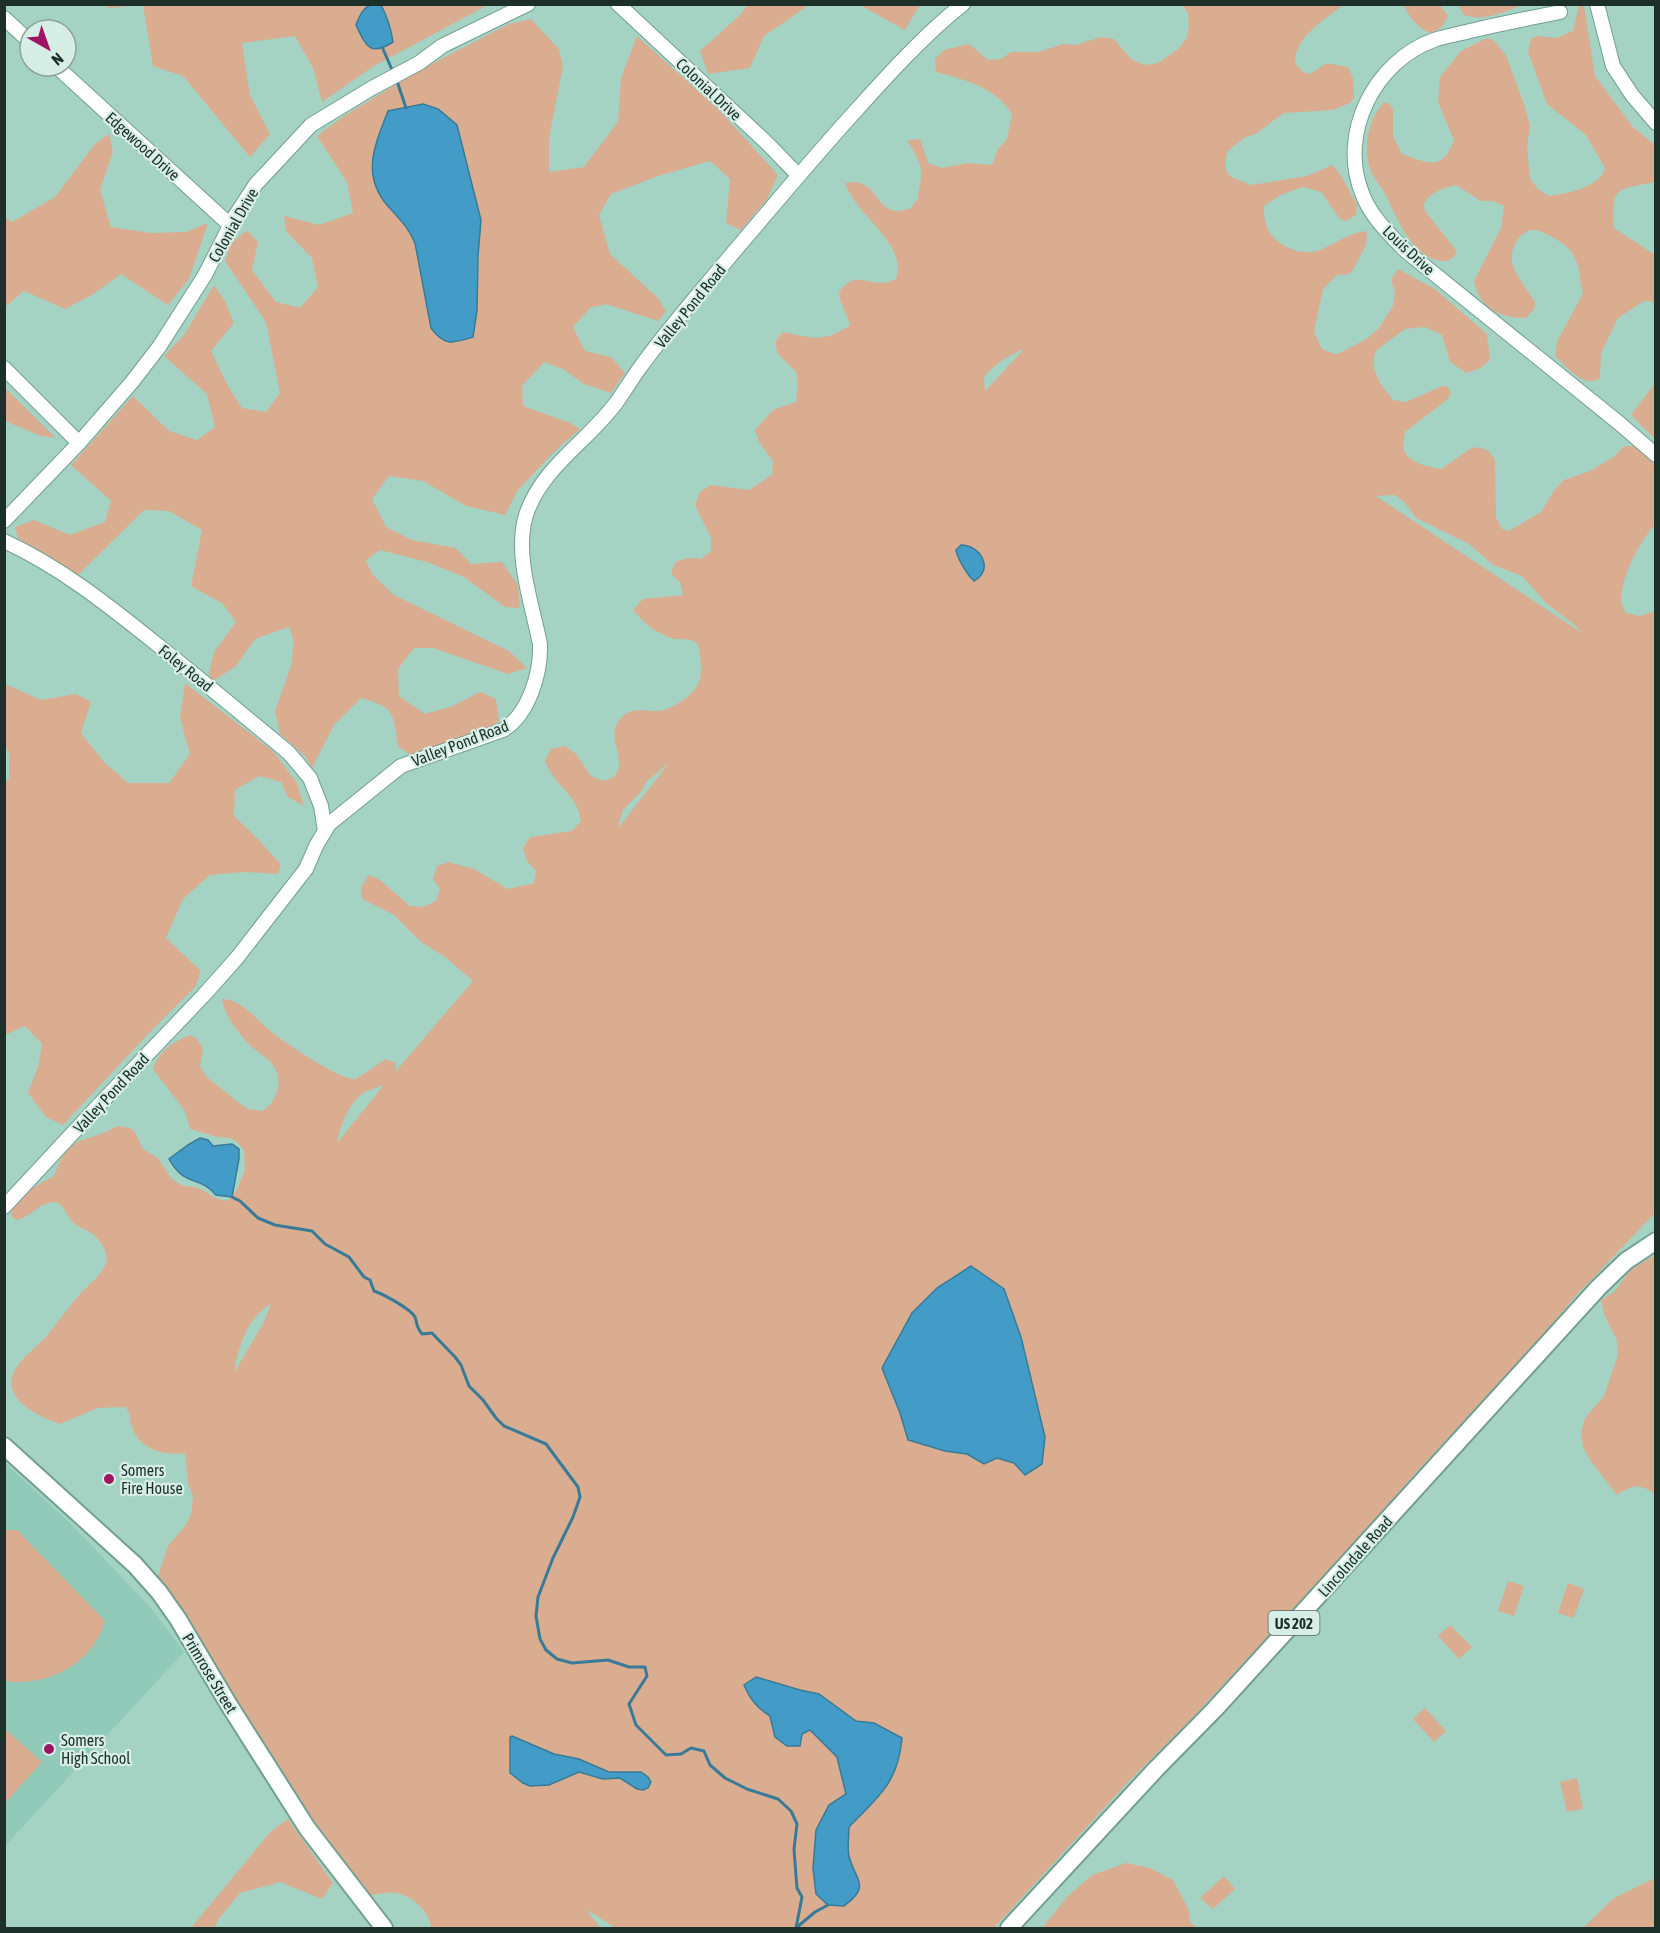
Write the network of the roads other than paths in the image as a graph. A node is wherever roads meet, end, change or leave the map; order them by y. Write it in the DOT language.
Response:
graph roads {
  1 [pos="528,4"];
  2 [pos="618,4"];
  3 [pos="963,4"];
  4 [pos="1598,4"];
  5 [pos="1560,12"];
  6 [pos="4,18"];
  7 [pos="18,31"];
  8 [pos="69,78"];
  9 [pos="1656,123"];
  10 [pos="798,175"];
  11 [pos="230,225"];
  12 [pos="4,368"];
  13 [pos="79,443"];
  14 [pos="1656,455"];
  15 [pos="4,521"];
  16 [pos="4,541"];
  17 [pos="325,831"];
  18 [pos="4,1207"];
  19 [pos="1656,1241"];
  20 [pos="4,1446"];
  21 [pos="384,1929"];
  22 [pos="1009,1929"];
  1 -- 11 [label="street, Colonial Drive"];
  2 -- 10 [label="street, Colonial Drive"];
  3 -- 10 [label="street, Valley Pond Road"];
  4 -- 9 [label="street"];
  5 -- 14 [label="street, Louis Drive"];
  6 -- 7 [label="street"];
  8 -- 11 [label="street, Edgewood Drive"];
  10 -- 17 [label="street, Valley Pond Road"];
  11 -- 13 [label="street, Colonial Drive"];
  12 -- 13 [label="street"];
  13 -- 15 [label="street, Colonial Drive"];
  16 -- 17 [label="street, Foley Road"];
  17 -- 18 [label="street, Valley Pond Road"];
  19 -- 22 [label="main road, Lincolndale Road / US 202"];
  20 -- 21 [label="main road, Primrose Street"];
}
